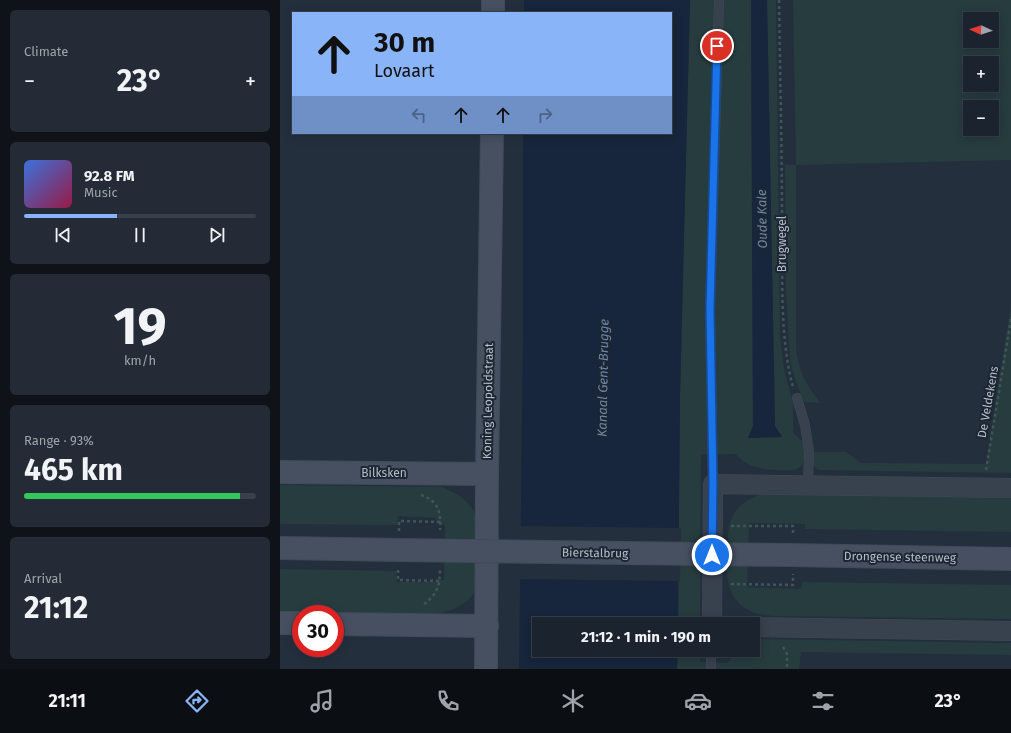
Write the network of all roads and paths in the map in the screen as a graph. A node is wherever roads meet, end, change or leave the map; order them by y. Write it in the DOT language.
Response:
graph roads {
  1 [pos="494,0"];
  2 [pos="719,0"];
  3 [pos="779,0"];
  4 [pos="493,12"];
  5 [pos="492,134"];
  6 [pos="1011,319"];
  7 [pos="797,398"];
  8 [pos="280,472"];
  9 [pos="412,473"];
  10 [pos="487,474"];
  11 [pos="713,484"];
  12 [pos="808,485"];
  13 [pos="986,488"];
  14 [pos="1011,488"];
  15 [pos="399,522"];
  16 [pos="441,522"];
  17 [pos="750,526"];
  18 [pos="793,526"];
  19 [pos="440,537"];
  20 [pos="280,548"];
  21 [pos="790,556"];
  22 [pos="1011,559"];
  23 [pos="440,566"];
  24 [pos="398,580"];
  25 [pos="440,580"];
  26 [pos="749,584"];
  27 [pos="793,585"];
  28 [pos="712,617"];
  29 [pos="280,623"];
  30 [pos="292,623"];
  31 [pos="344,624"];
  32 [pos="413,625"];
  33 [pos="487,626"];
  34 [pos="760,627"];
  35 [pos="1011,631"];
  36 [pos="711,657"];
  37 [pos="486,669"];
  38 [pos="711,669"];
  1 -- 4 [label="street"];
  2 -- 11 [label="lane"];
  3 -- 7 [label="path, Brugwegel"];
  5 -- 10 [label="street, Koning Leopoldstraat"];
  6 -- 13 [label="path, De Veldekens"];
  7 -- 12 [label="lane"];
  8 -- 9 [label="street, Bilksken"];
  9 -- 10 [label="street, Bilksken"];
  9 -- 16 [label="path"];
  10 -- 33 [label="street, Koning Leopoldstraat"];
  11 -- 12 [label="street"];
  11 -- 28 [label="street"];
  12 -- 13 [label="street"];
  13 -- 14 [label="street"];
  15 -- 16 [label="path"];
  16 -- 19 [label="path"];
  17 -- 18 [label="path"];
  20 -- 21 [label="street, Bierstalbrug, bridge"];
  21 -- 22 [label="street, Drongense steenweg"];
  23 -- 25 [label="path"];
  24 -- 25 [label="path"];
  25 -- 32 [label="path"];
  26 -- 27 [label="path"];
  29 -- 30 [label="street"];
  31 -- 32 [label="street"];
  32 -- 33 [label="street"];
  33 -- 37 [label="street, Koning Leopoldstraat"];
  34 -- 35 [label="street"];
  36 -- 38 [label="lane"];
}
